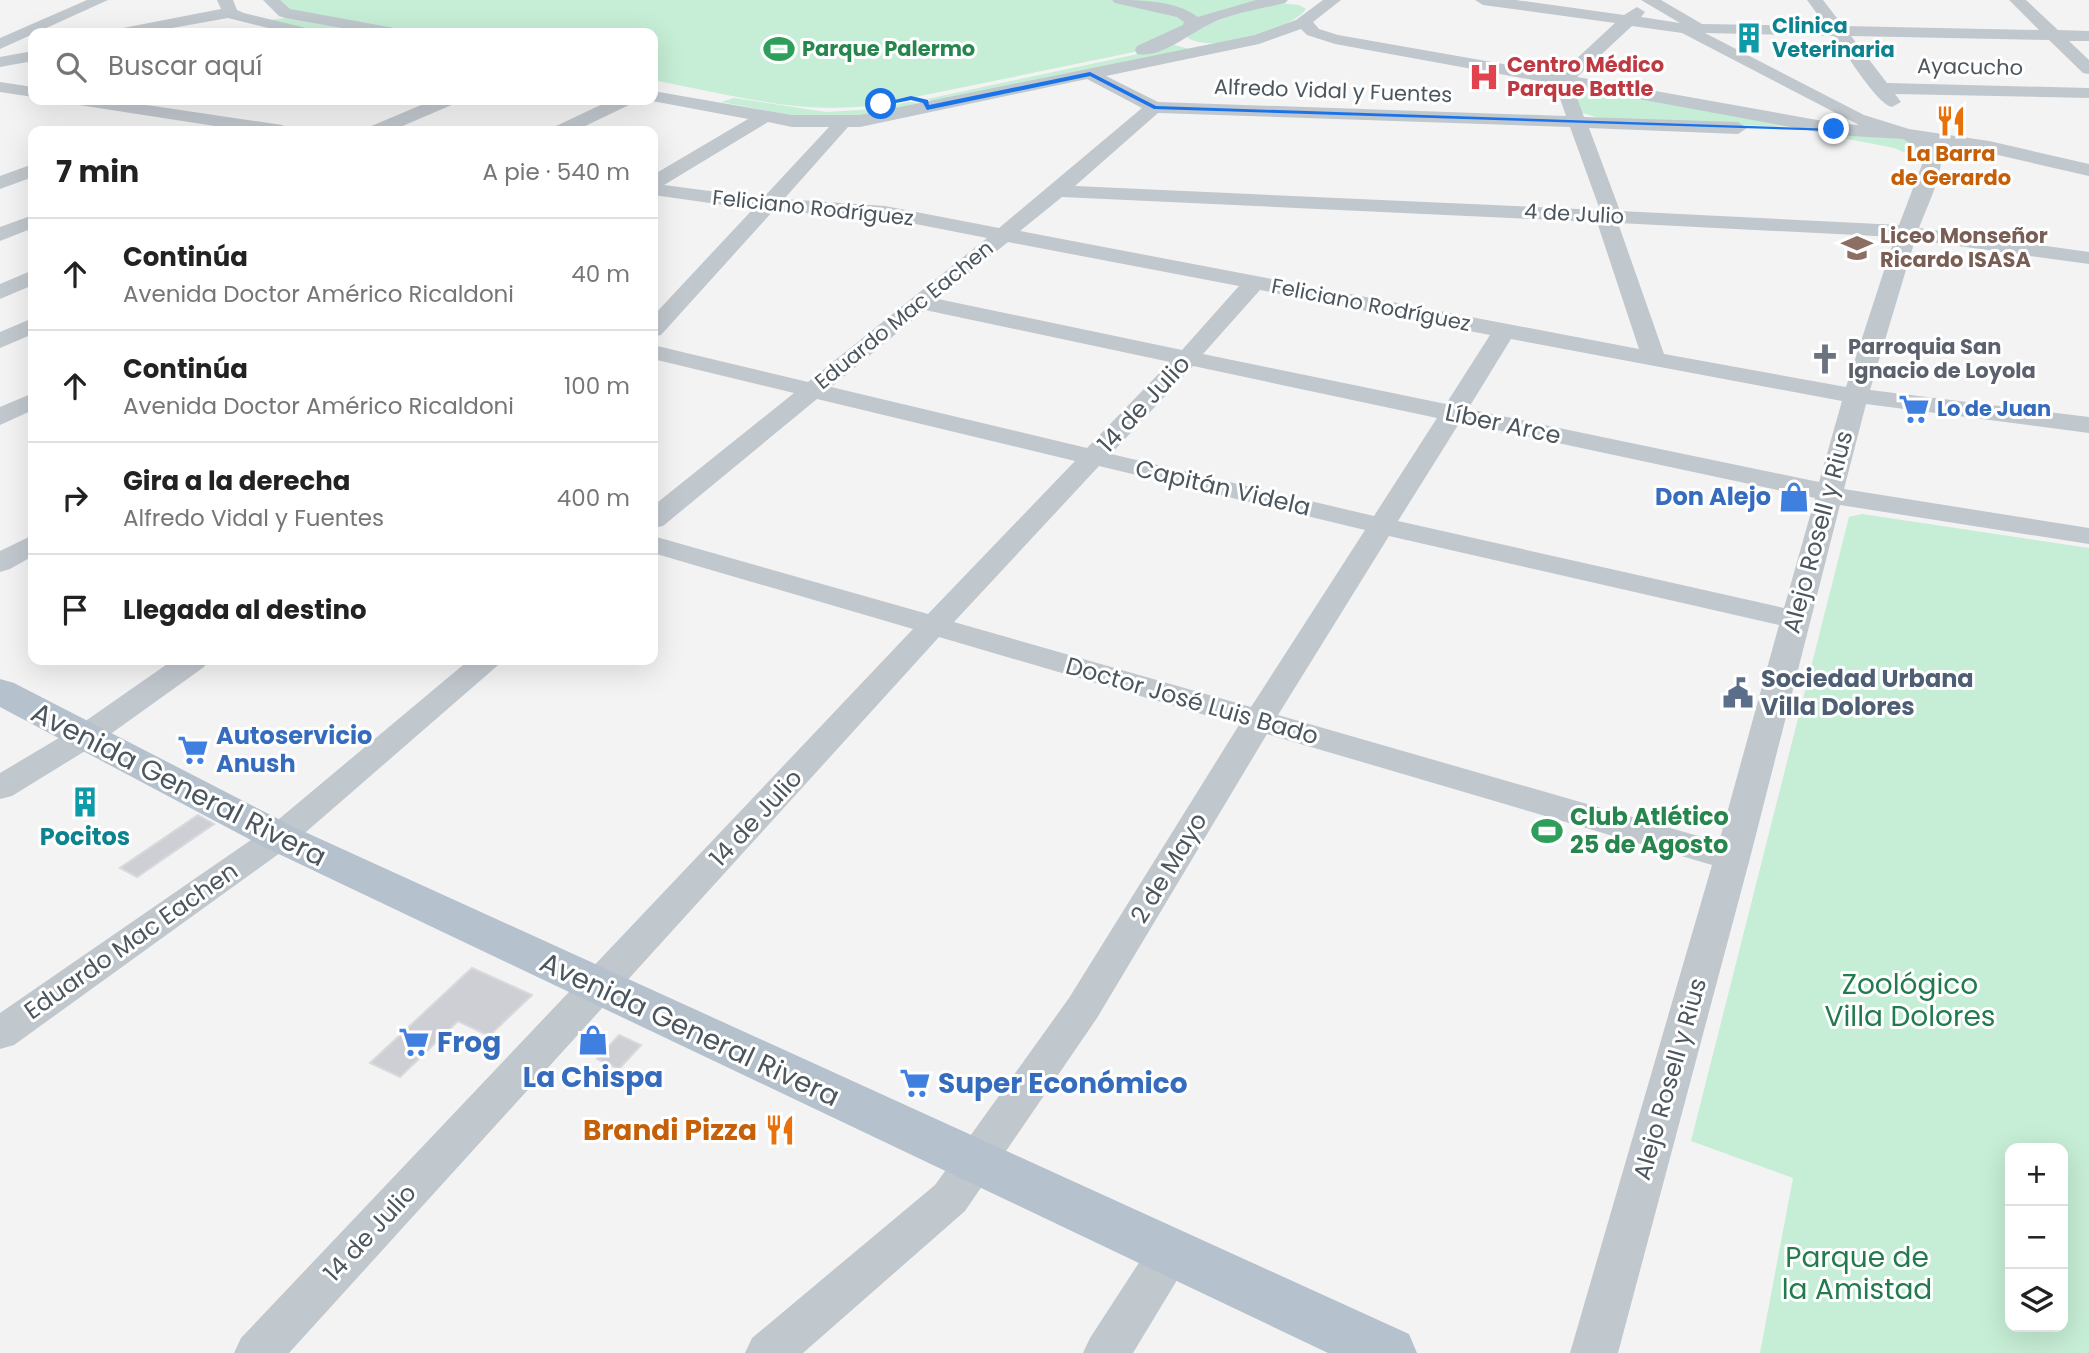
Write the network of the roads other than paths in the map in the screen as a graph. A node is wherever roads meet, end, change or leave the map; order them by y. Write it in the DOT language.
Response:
graph roads {
  1 [pos="100,0"];
  2 [pos="271,0"];
  3 [pos="1120,0"];
  4 [pos="1333,0"];
  5 [pos="1483,0"];
  6 [pos="1815,0"];
  7 [pos="2017,0"];
  8 [pos="1640,2"];
  9 [pos="1298,6"];
  10 [pos="228,7"];
  11 [pos="1163,8"];
  12 [pos="1238,9"];
  13 [pos="285,13"];
  14 [pos="248,20"];
  15 [pos="1627,22"];
  16 [pos="39,28"];
  17 [pos="145,28"];
  18 [pos="287,28"];
  19 [pos="367,28"];
  20 [pos="1683,28"];
  21 [pos="1702,28"];
  22 [pos="1184,31"];
  23 [pos="1839,32"];
  24 [pos="28,33"];
  25 [pos="2053,36"];
  26 [pos="2089,36"];
  27 [pos="1259,39"];
  28 [pos="1335,39"];
  29 [pos="0,46"];
  30 [pos="1214,48"];
  31 [pos="28,49"];
  32 [pos="28,56"];
  33 [pos="0,62"];
  34 [pos="2089,69"];
  35 [pos="1090,74"];
  36 [pos="1564,80"];
  37 [pos="658,81"];
  38 [pos="0,87"];
  39 [pos="1880,88"];
  40 [pos="28,91"];
  41 [pos="2089,93"];
  42 [pos="734,95"];
  43 [pos="658,97"];
  44 [pos="919,103"];
  45 [pos="111,105"];
  46 [pos="436,105"];
  47 [pos="615,105"];
  48 [pos="1846,105"];
  49 [pos="713,106"];
  50 [pos="1154,107"];
  51 [pos="1741,112"];
  52 [pos="174,115"];
  53 [pos="765,116"];
  54 [pos="1577,122"];
  55 [pos="840,123"];
  56 [pos="145,126"];
  57 [pos="248,126"];
  58 [pos="388,126"];
  59 [pos="571,126"];
  60 [pos="1907,127"];
  61 [pos="1834,129"];
  62 [pos="1946,162"];
  63 [pos="2061,164"];
  64 [pos="2088,166"];
  65 [pos="28,172"];
  66 [pos="658,180"];
  67 [pos="0,183"];
  68 [pos="658,190"];
  69 [pos="1057,191"];
  70 [pos="770,205"];
  71 [pos="20,206"];
  72 [pos="1609,215"];
  73 [pos="1907,232"];
  74 [pos="0,234"];
  75 [pos="1002,234"];
  76 [pos="2089,257"];
  77 [pos="1254,283"];
  78 [pos="919,302"];
  79 [pos="658,325"];
  80 [pos="28,327"];
  81 [pos="1505,330"];
  82 [pos="0,341"];
  83 [pos="658,353"];
  84 [pos="1188,357"];
  85 [pos="1654,358"];
  86 [pos="811,390"];
  87 [pos="1856,394"];
  88 [pos="28,403"];
  89 [pos="1454,413"];
  90 [pos="0,417"];
  91 [pos="2086,418"];
  92 [pos="1093,457"];
  93 [pos="1828,493"];
  94 [pos="658,516"];
  95 [pos="1381,526"];
  96 [pos="2089,536"];
  97 [pos="658,545"];
  98 [pos="28,547"];
  99 [pos="0,563"];
  100 [pos="1794,619"];
  101 [pos="933,626"];
  102 [pos="186,665"];
  103 [pos="482,665"];
  104 [pos="0,691"];
  105 [pos="1259,720"];
  106 [pos="86,736"];
  107 [pos="0,788"];
  108 [pos="279,837"];
  109 [pos="1732,858"];
  110 [pos="599,988"];
  111 [pos="0,1034"];
  112 [pos="978,1161"];
  113 [pos="1171,1252"];
  114 [pos="258,1353"];
  115 [pos="769,1353"];
  116 [pos="1107,1353"];
  117 [pos="1388,1353"];
  118 [pos="1594,1353"];
  1 -- 16 [label="street"];
  2 -- 13 [label="street"];
  3 -- 11 [label="street"];
  4 -- 9 [label="street"];
  5 -- 15 [label="street"];
  6 -- 23 [label="street"];
  7 -- 25 [label="street"];
  8 -- 15 [label="street"];
  8 -- 20 [label="street"];
  8 -- 21 [label="street"];
  9 -- 12 [label="street"];
  9 -- 27 [label="street"];
  9 -- 28 [label="street"];
  10 -- 14 [label="street"];
  10 -- 17 [label="street"];
  11 -- 12 [label="street"];
  11 -- 22 [label="street"];
  12 -- 22 [label="street"];
  13 -- 14 [label="street"];
  13 -- 19 [label="street"];
  14 -- 18 [label="street"];
  15 -- 20 [label="street"];
  15 -- 36 [label="street"];
  20 -- 21 [label="street"];
  20 -- 48 [label="street"];
  21 -- 23 [label="street"];
  21 -- 48 [label="street"];
  22 -- 30 [label="street"];
  22 -- 44 [label="street"];
  23 -- 25 [label="street"];
  23 -- 39 [label="street"];
  24 -- 29 [label="street"];
  25 -- 26 [label="street"];
  25 -- 34 [label="street"];
  27 -- 28 [label="street"];
  27 -- 30 [label="street"];
  28 -- 36 [label="street"];
  29 -- 31 [label="street"];
  30 -- 35 [label="street"];
  32 -- 33 [label="street"];
  35 -- 44 [label="street"];
  35 -- 50 [label="street, Alfredo Vidal y Fuentes"];
  36 -- 51 [label="street"];
  36 -- 54 [label="street"];
  37 -- 42 [label="street"];
  38 -- 40 [label="street"];
  39 -- 41 [label="street, Ayacucho"];
  39 -- 48 [label="street"];
  39 -- 60 [label="street"];
  42 -- 44 [label="street"];
  42 -- 49 [label="street"];
  43 -- 49 [label="street"];
  44 -- 55 [label="street"];
  45 -- 52 [label="street"];
  46 -- 58 [label="street"];
  47 -- 59 [label="street"];
  48 -- 51 [label="street"];
  48 -- 60 [label="street"];
  49 -- 53 [label="street"];
  50 -- 54 [label="street, Alfredo Vidal y Fuentes"];
  50 -- 69 [label="street, Eduardo Mac Eachen"];
  51 -- 61 [label="street"];
  52 -- 56 [label="street"];
  52 -- 57 [label="street"];
  53 -- 55 [label="street"];
  53 -- 66 [label="street"];
  54 -- 61 [label="street, Alfredo Vidal y Fuentes"];
  54 -- 72 [label="street"];
  55 -- 70 [label="street"];
  60 -- 61 [label="street"];
  60 -- 62 [label="street"];
  60 -- 63 [label="street"];
  60 -- 64 [label="street"];
  62 -- 63 [label="street"];
  62 -- 73 [label="street, Alejo Rosell y Rius"];
  63 -- 64 [label="street"];
  65 -- 67 [label="street"];
  68 -- 70 [label="street, Feliciano Rodríguez"];
  69 -- 72 [label="street, 4 de Julio"];
  69 -- 75 [label="street, Eduardo Mac Eachen"];
  70 -- 75 [label="street, Feliciano Rodríguez"];
  70 -- 79 [label="street"];
  71 -- 74 [label="street"];
  72 -- 73 [label="street, 4 de Julio"];
  72 -- 85 [label="street"];
  73 -- 76 [label="street, 4 de Julio"];
  73 -- 87 [label="street, Alejo Rosell y Rius"];
  75 -- 77 [label="street, Feliciano Rodríguez"];
  75 -- 78 [label="street, Eduardo Mac Eachen"];
  77 -- 81 [label="street, Feliciano Rodríguez"];
  77 -- 84 [label="street, 14 de Julio"];
  78 -- 84 [label="street, Líber Arce"];
  78 -- 86 [label="street, Eduardo Mac Eachen"];
  80 -- 82 [label="street"];
  81 -- 85 [label="street, Feliciano Rodríguez"];
  81 -- 89 [label="street, 2 de Mayo"];
  83 -- 86 [label="street, Capitán Videla"];
  84 -- 89 [label="street, Líber Arce"];
  84 -- 92 [label="street, 14 de Julio"];
  85 -- 87 [label="street, Feliciano Rodríguez"];
  86 -- 92 [label="street, Capitán Videla"];
  86 -- 94 [label="street, Eduardo Mac Eachen"];
  87 -- 91 [label="street, Feliciano Rodríguez"];
  87 -- 93 [label="street, Alejo Rosell y Rius"];
  88 -- 90 [label="street"];
  89 -- 93 [label="street, Líber Arce"];
  89 -- 95 [label="street, 2 de Mayo"];
  92 -- 95 [label="street, Capitán Videla"];
  92 -- 101 [label="street, 14 de Julio"];
  93 -- 96 [label="street, Líber Arce"];
  93 -- 100 [label="street, Alejo Rosell y Rius"];
  95 -- 100 [label="street, Capitán Videla"];
  95 -- 105 [label="street, 2 de Mayo"];
  97 -- 101 [label="street, Doctor José Luis Bado"];
  98 -- 99 [label="street"];
  100 -- 109 [label="street, Alejo Rosell y Rius"];
  101 -- 105 [label="street, Doctor José Luis Bado"];
  101 -- 110 [label="street, 14 de Julio"];
  102 -- 106 [label="street"];
  103 -- 108 [label="street, Eduardo Mac Eachen"];
  104 -- 106 [label="main road, Avenida General Rivera"];
  105 -- 109 [label="street, Doctor José Luis Bado"];
  105 -- 112 [label="street, 2 de Mayo"];
  106 -- 107 [label="street"];
  106 -- 108 [label="main road, Avenida General Rivera"];
  108 -- 110 [label="main road, Avenida General Rivera"];
  108 -- 111 [label="street, Eduardo Mac Eachen"];
  109 -- 118 [label="street, Alejo Rosell y Rius"];
  110 -- 112 [label="main road, Avenida General Rivera"];
  110 -- 114 [label="street, 14 de Julio"];
  112 -- 113 [label="main road, Avenida General Rivera"];
  112 -- 115 [label="street, 2 de Mayo"];
  113 -- 116 [label="street"];
  113 -- 117 [label="main road, Avenida General Rivera"];
}
